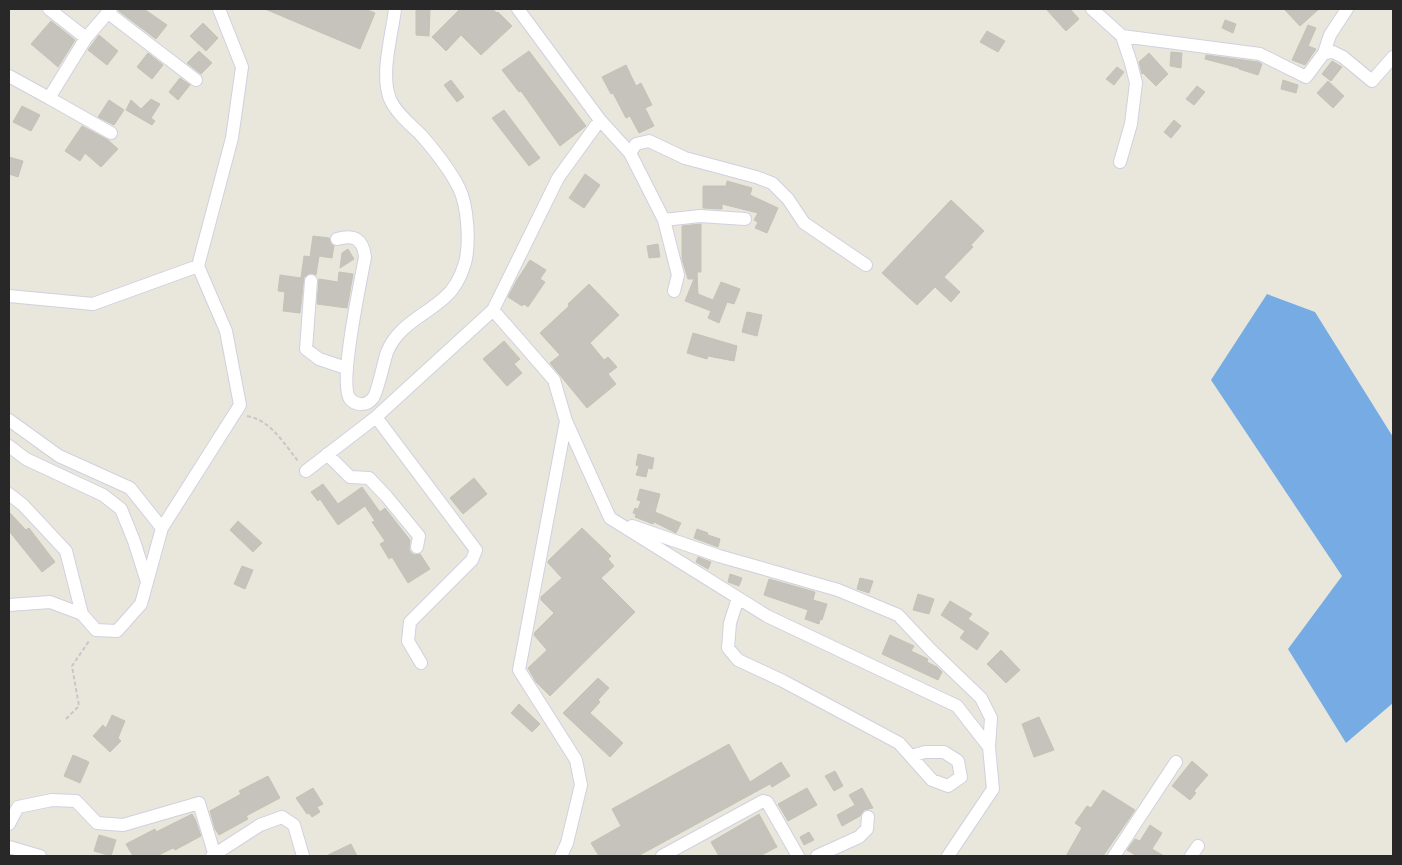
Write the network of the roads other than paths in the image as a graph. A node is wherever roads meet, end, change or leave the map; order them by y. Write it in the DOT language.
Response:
graph roads {
  1 [pos="49,9"];
  2 [pos="219,9"];
  3 [pos="395,9"];
  4 [pos="518,9"];
  5 [pos="1092,9"];
  6 [pos="1345,9"];
  7 [pos="109,11"];
  8 [pos="1122,36"];
  9 [pos="86,38"];
  10 [pos="1324,54"];
  11 [pos="1393,57"];
  12 [pos="10,78"];
  13 [pos="196,80"];
  14 [pos="49,98"];
  15 [pos="600,120"];
  16 [pos="111,133"];
  17 [pos="630,153"];
  18 [pos="1120,162"];
  19 [pos="664,220"];
  20 [pos="745,220"];
  21 [pos="337,239"];
  22 [pos="866,265"];
  23 [pos="198,266"];
  24 [pos="311,281"];
  25 [pos="674,291"];
  26 [pos="9,296"];
  27 [pos="493,310"];
  28 [pos="346,368"];
  29 [pos="376,417"];
  30 [pos="9,420"];
  31 [pos="566,421"];
  32 [pos="9,446"];
  33 [pos="327,454"];
  34 [pos="306,471"];
  35 [pos="9,494"];
  36 [pos="610,518"];
  37 [pos="162,528"];
  38 [pos="417,546"];
  39 [pos="147,582"];
  40 [pos="738,598"];
  41 [pos="9,605"];
  42 [pos="82,614"];
  43 [pos="421,663"];
  44 [pos="989,747"];
  45 [pos="911,756"];
  46 [pos="1176,762"];
  47 [pos="868,817"];
  48 [pos="9,824"];
  49 [pos="9,846"];
  50 [pos="40,856"];
  51 [pos="214,856"];
  52 [pos="304,856"];
  53 [pos="561,856"];
  54 [pos="662,856"];
  55 [pos="798,856"];
  56 [pos="817,856"];
  57 [pos="948,856"];
  58 [pos="1114,856"];
  1 -- 9 [label="street"];
  2 -- 23 [label="street"];
  3 -- 28 [label="street"];
  4 -- 15 [label="street"];
  5 -- 8 [label="street"];
  6 -- 10 [label="street"];
  7 -- 9 [label="street"];
  7 -- 13 [label="street"];
  8 -- 10 [label="street"];
  8 -- 18 [label="street"];
  9 -- 14 [label="street"];
  10 -- 11 [label="street"];
  12 -- 14 [label="street"];
  14 -- 16 [label="street"];
  15 -- 17 [label="street"];
  15 -- 27 [label="street"];
  17 -- 19 [label="street"];
  17 -- 22 [label="street"];
  19 -- 20 [label="street"];
  19 -- 25 [label="street"];
  21 -- 28 [label="street"];
  23 -- 26 [label="street"];
  23 -- 37 [label="street"];
  24 -- 28 [label="street"];
  27 -- 29 [label="street"];
  27 -- 31 [label="street"];
  29 -- 33 [label="street"];
  29 -- 43 [label="street"];
  30 -- 37 [label="street"];
  31 -- 36 [label="street"];
  31 -- 53 [label="street"];
  32 -- 39 [label="street"];
  33 -- 34 [label="street"];
  33 -- 38 [label="street"];
  35 -- 42 [label="street"];
  36 -- 40 [label="street"];
  36 -- 44 [label="street"];
  37 -- 39 [label="street"];
  39 -- 42 [label="street"];
  40 -- 44 [label="street"];
  40 -- 45 [label="street"];
  41 -- 42 [label="street"];
  44 -- 57 [label="street"];
  46 -- 58 [label="street"];
  47 -- 56 [label="street"];
  48 -- 51 [label="street"];
  49 -- 50 [label="street"];
  51 -- 52 [label="street"];
  54 -- 55 [label="street"];
}
